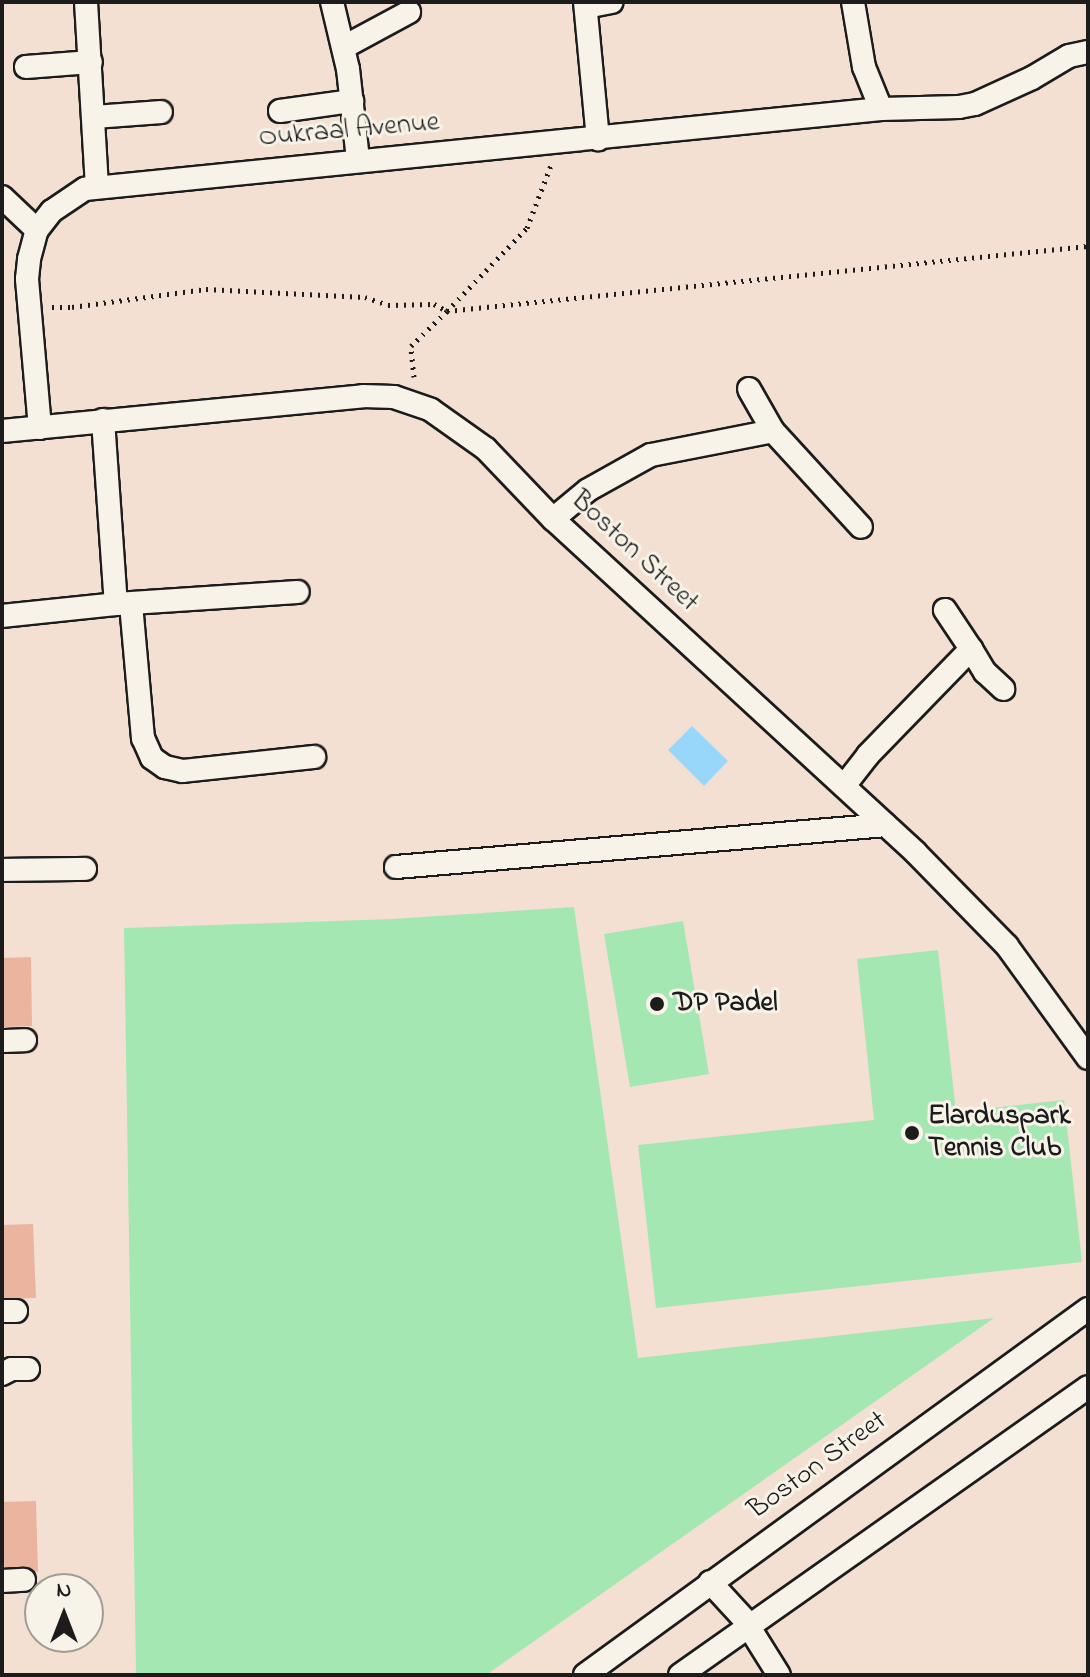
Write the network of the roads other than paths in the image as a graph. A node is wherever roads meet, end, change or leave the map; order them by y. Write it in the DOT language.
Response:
graph roads {
  1 [pos="86,2"];
  2 [pos="332,2"];
  3 [pos="612,2"];
  4 [pos="853,2"];
  5 [pos="586,5"];
  6 [pos="409,12"];
  7 [pos="344,47"];
  8 [pos="1088,52"];
  9 [pos="91,62"];
  10 [pos="26,67"];
  11 [pos="352,101"];
  12 [pos="881,109"];
  13 [pos="280,111"];
  14 [pos="161,112"];
  15 [pos="95,117"];
  16 [pos="598,139"];
  17 [pos="358,159"];
  18 [pos="97,185"];
  19 [pos="2,197"];
  20 [pos="37,230"];
  21 [pos="749,389"];
  22 [pos="103,420"];
  23 [pos="40,428"];
  24 [pos="2,431"];
  25 [pos="773,431"];
  26 [pos="553,519"];
  27 [pos="861,527"];
  28 [pos="298,592"];
  29 [pos="123,604"];
  30 [pos="945,610"];
  31 [pos="2,616"];
  32 [pos="971,649"];
  33 [pos="1003,689"];
  34 [pos="314,757"];
  35 [pos="844,786"];
  36 [pos="885,825"];
  37 [pos="396,867"];
  38 [pos="85,869"];
  39 [pos="2,870"];
  40 [pos="1088,1058"];
  41 [pos="1086,1313"];
  42 [pos="28,1369"];
  43 [pos="2,1374"];
  44 [pos="1088,1387"];
  45 [pos="710,1582"];
  46 [pos="747,1625"];
  47 [pos="585,1675"];
  48 [pos="680,1675"];
  49 [pos="779,1675"];
  1 -- 9 [label="street"];
  2 -- 7 [label="street"];
  3 -- 5 [label="street"];
  4 -- 12 [label="street"];
  5 -- 16 [label="street"];
  6 -- 7 [label="street"];
  7 -- 11 [label="street"];
  8 -- 12 [label="street, Oukraal Avenue"];
  9 -- 10 [label="street"];
  9 -- 15 [label="street"];
  11 -- 13 [label="street"];
  11 -- 17 [label="street"];
  12 -- 16 [label="street, Oukraal Avenue"];
  14 -- 15 [label="street"];
  15 -- 18 [label="street"];
  16 -- 17 [label="street, Oukraal Avenue"];
  17 -- 18 [label="street, Oukraal Avenue"];
  18 -- 20 [label="street, Oukraal Avenue"];
  19 -- 20 [label="street"];
  20 -- 23 [label="street"];
  21 -- 25 [label="street"];
  22 -- 23 [label="street, Boston Street"];
  22 -- 26 [label="street, Boston Street"];
  22 -- 29 [label="street"];
  23 -- 24 [label="street, Boston Street"];
  25 -- 26 [label="street"];
  25 -- 27 [label="street"];
  26 -- 35 [label="street, Boston Street"];
  28 -- 29 [label="street"];
  29 -- 31 [label="street"];
  29 -- 34 [label="street"];
  30 -- 32 [label="street"];
  32 -- 33 [label="street"];
  32 -- 35 [label="street"];
  35 -- 36 [label="street, Boston Street"];
  36 -- 37 [label="street"];
  36 -- 40 [label="street, Boston Street"];
  38 -- 39 [label="street"];
  41 -- 45 [label="street, Boston Street"];
  42 -- 43 [label="street"];
  44 -- 46 [label="street"];
  45 -- 46 [label="street"];
  45 -- 47 [label="street, Boston Street"];
  46 -- 48 [label="street"];
  46 -- 49 [label="street"];
}
